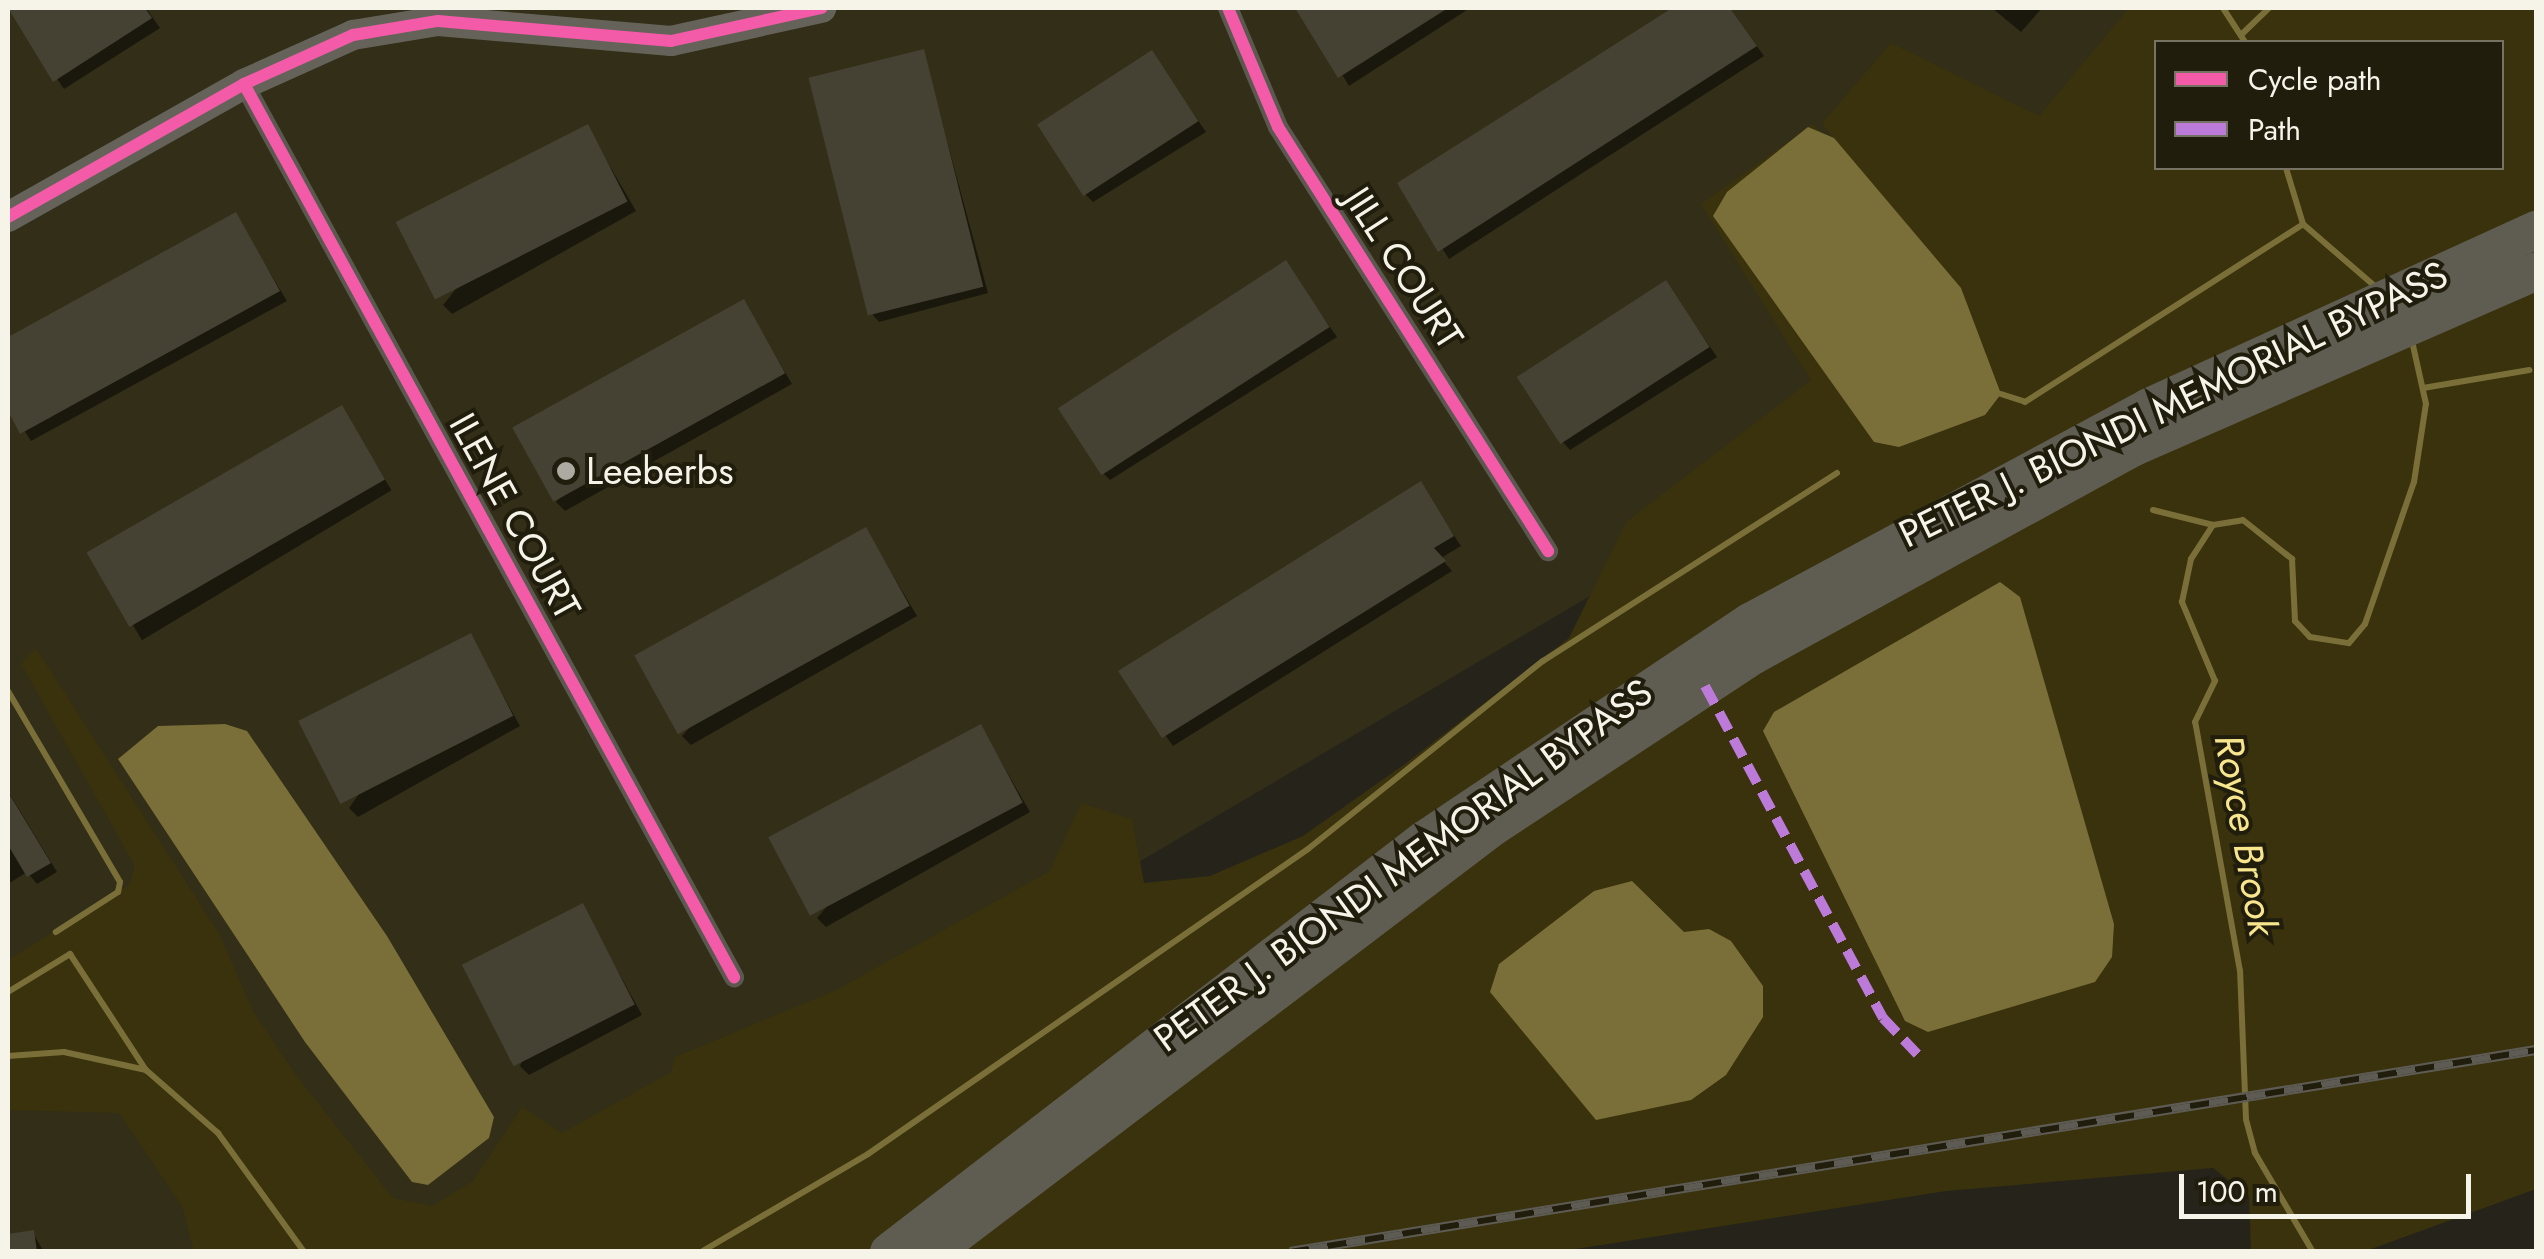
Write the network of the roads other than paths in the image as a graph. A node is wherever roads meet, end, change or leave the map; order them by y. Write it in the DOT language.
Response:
graph roads {
  1 [pos="822,8"];
  2 [pos="1228,8"];
  3 [pos="244,84"];
  4 [pos="8,217"];
  5 [pos="2536,230"];
  6 [pos="2536,270"];
  7 [pos="2317,345"];
  8 [pos="1548,551"];
  9 [pos="734,977"];
  10 [pos="937,1237"];
  11 [pos="889,1252"];
  1 -- 3 [label="street"];
  2 -- 8 [label="street, JILL COURT"];
  3 -- 4 [label="street"];
  3 -- 9 [label="street, ILENE COURT"];
  5 -- 7 [label="highway, PETER J. BIONDI MEMORIAL BYPASS"];
  6 -- 7 [label="highway, PETER J. BIONDI MEMORIAL BYPASS"];
  7 -- 10 [label="highway, PETER J. BIONDI MEMORIAL BYPASS"];
  10 -- 11 [label="highway, PETER J. BIONDI MEMORIAL BYPASS"];
}
